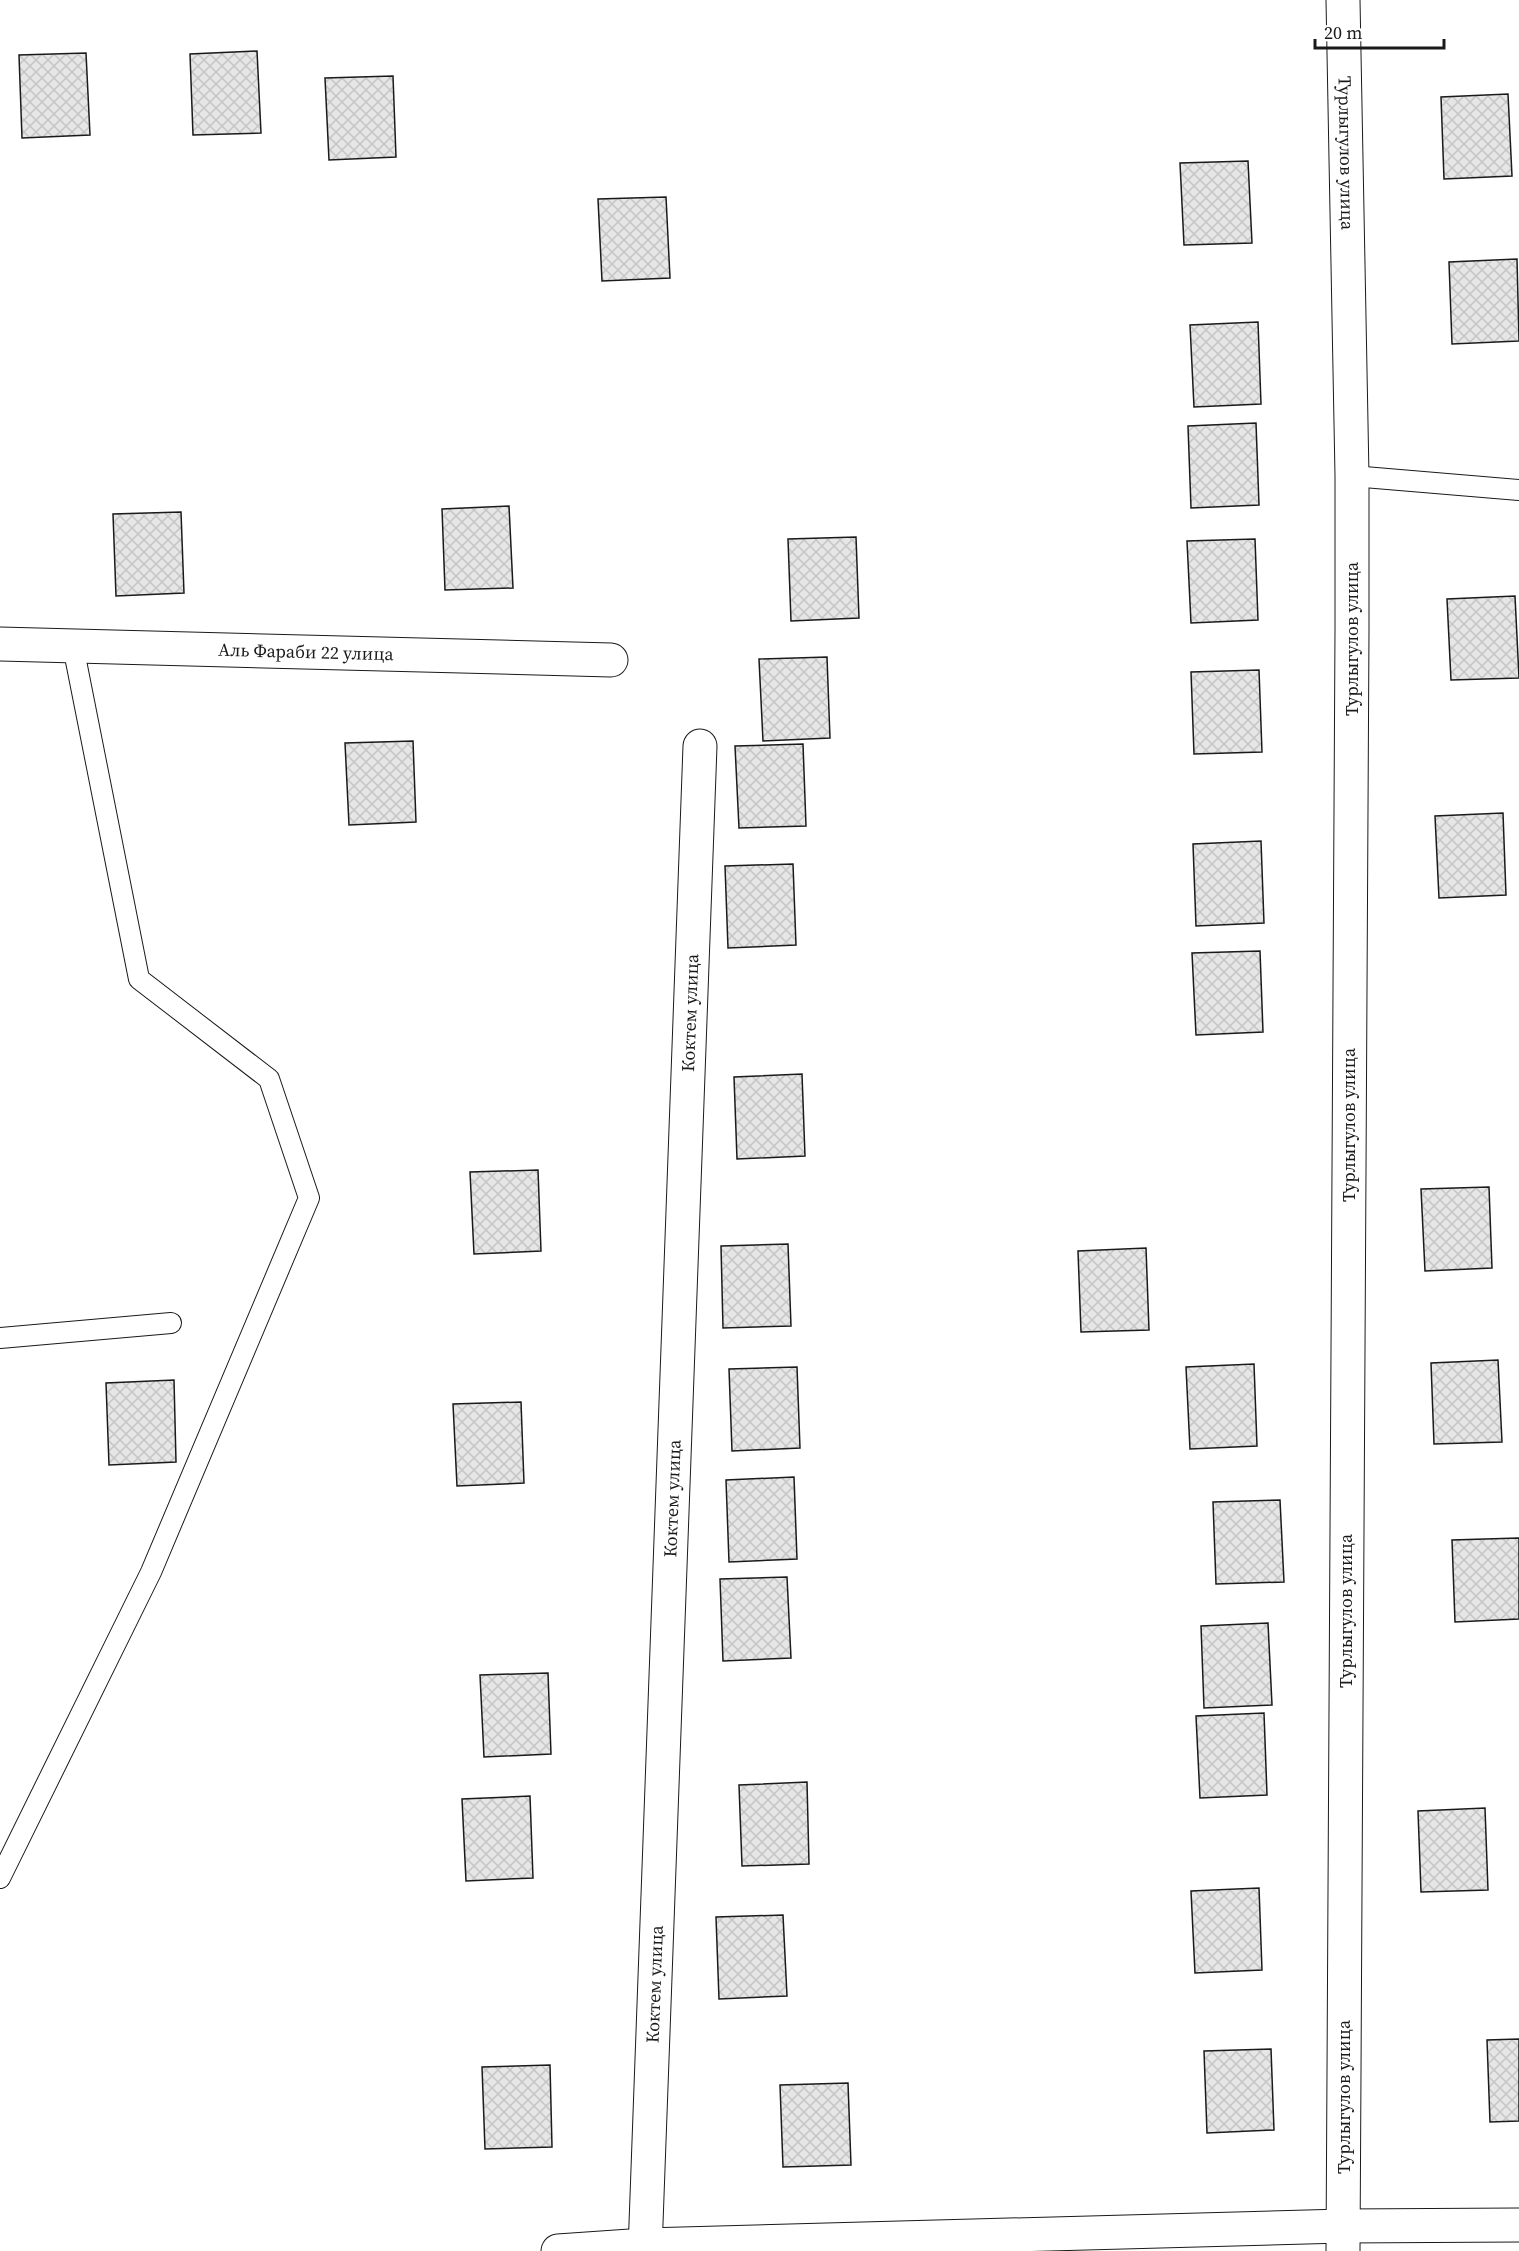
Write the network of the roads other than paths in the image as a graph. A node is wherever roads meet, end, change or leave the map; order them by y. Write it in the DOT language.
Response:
graph roads {
  1 [pos="1343,0"];
  2 [pos="1352,476"];
  3 [pos="1519,490"];
  4 [pos="0,644"];
  5 [pos="73,646"];
  6 [pos="611,660"];
  7 [pos="700,746"];
  8 [pos="171,1323"];
  9 [pos="0,1338"];
  10 [pos="0,1878"];
  11 [pos="1519,2225"];
  12 [pos="1343,2239"];
  13 [pos="645,2248"];
  14 [pos="558,2251"];
  1 -- 2 [label="street, Турлыгулов улица"];
  2 -- 3 [label="lane"];
  2 -- 12 [label="street, Турлыгулов улица"];
  4 -- 5 [label="street, Аль Фараби 22 улица"];
  5 -- 6 [label="street, Аль Фараби 22 улица"];
  5 -- 10 [label="lane"];
  7 -- 13 [label="street, Коктем улица"];
  8 -- 9 [label="lane"];
  11 -- 12 [label="street"];
  12 -- 13 [label="street"];
  13 -- 14 [label="street"];
}
